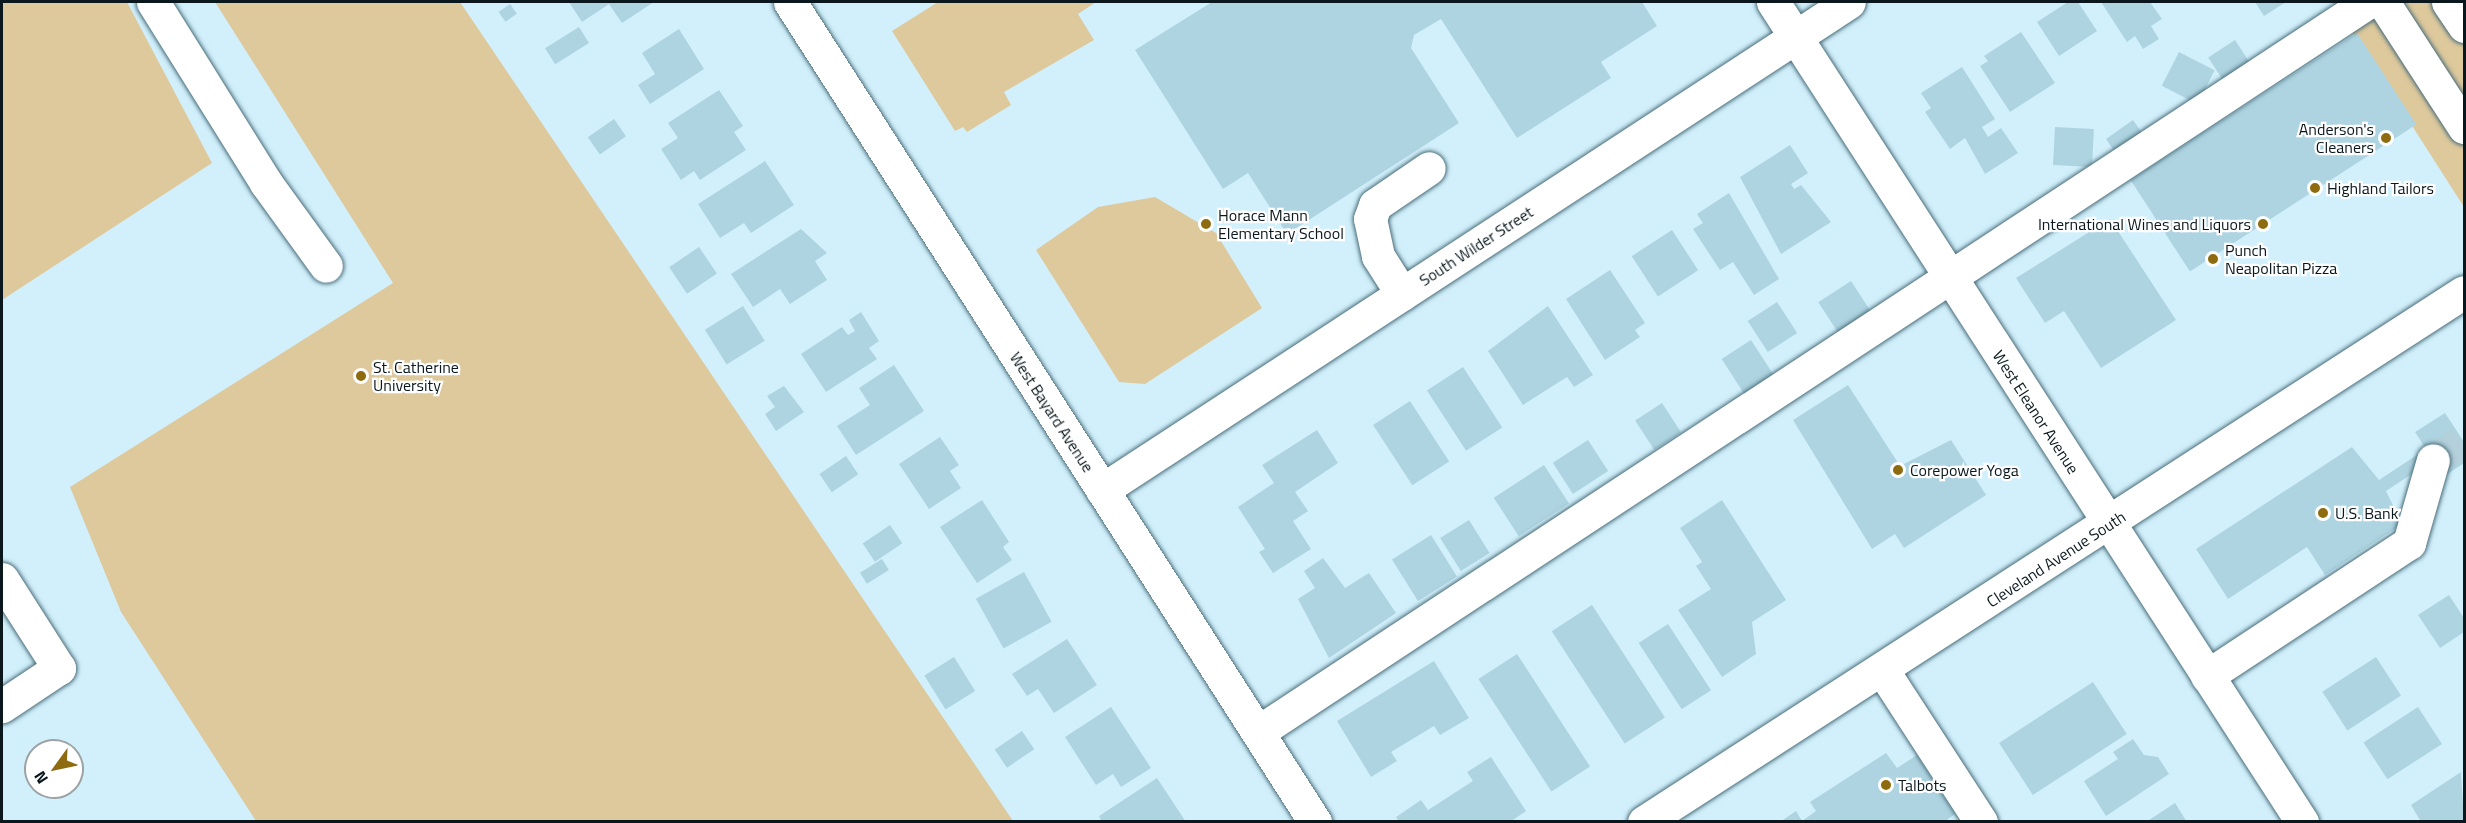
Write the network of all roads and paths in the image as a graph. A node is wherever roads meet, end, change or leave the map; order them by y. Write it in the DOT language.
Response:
graph roads {
  1 [pos="153,2"];
  2 [pos="1773,2"];
  3 [pos="1849,2"];
  4 [pos="2368,2"];
  5 [pos="2384,2"];
  6 [pos="2448,2"];
  7 [pos="796,4"];
  8 [pos="2464,27"];
  9 [pos="1795,37"];
  10 [pos="2464,127"];
  11 [pos="1430,168"];
  12 [pos="326,266"];
  13 [pos="1947,275"];
  14 [pos="2464,292"];
  15 [pos="1402,294"];
  16 [pos="2433,460"];
  17 [pos="1102,490"];
  18 [pos="2108,525"];
  19 [pos="2,579"];
  20 [pos="1883,671"];
  21 [pos="2207,676"];
  22 [pos="2,706"];
  23 [pos="1258,732"];
  24 [pos="1650,820"];
  25 [pos="1316,822"];
  26 [pos="1982,822"];
  27 [pos="2302,822"];
  1 -- 12 [label="street"];
  2 -- 9 [label="street, West Eleanor Avenue"];
  3 -- 9 [label="street, South Wilder Street"];
  4 -- 13 [label="street"];
  5 -- 10 [label="street"];
  6 -- 8 [label="street"];
  7 -- 17 [label="street, West Bayard Avenue"];
  9 -- 13 [label="street, West Eleanor Avenue"];
  9 -- 15 [label="street, South Wilder Street"];
  11 -- 15 [label="street"];
  13 -- 18 [label="street, West Eleanor Avenue"];
  13 -- 23 [label="street"];
  14 -- 18 [label="street, Cleveland Avenue South"];
  15 -- 17 [label="street, South Wilder Street"];
  16 -- 21 [label="street"];
  17 -- 23 [label="street, West Bayard Avenue"];
  18 -- 20 [label="street, Cleveland Avenue South"];
  18 -- 21 [label="street, West Eleanor Avenue"];
  19 -- 22 [label="street"];
  20 -- 24 [label="street, Cleveland Avenue South"];
  20 -- 26 [label="street"];
  21 -- 27 [label="street, West Eleanor Avenue"];
  23 -- 25 [label="street, West Bayard Avenue"];
}
